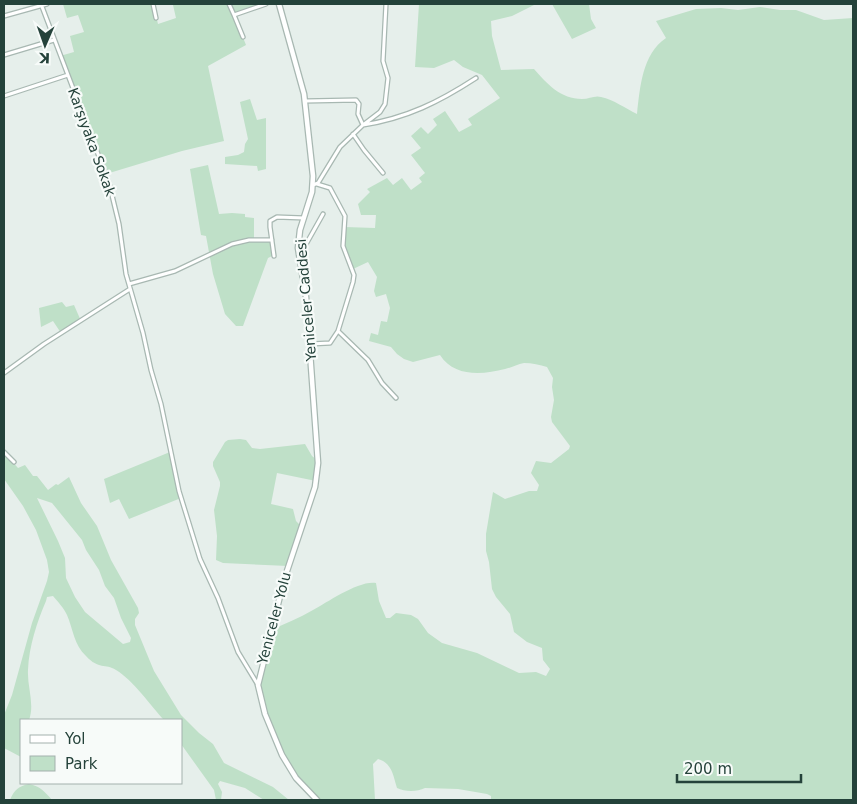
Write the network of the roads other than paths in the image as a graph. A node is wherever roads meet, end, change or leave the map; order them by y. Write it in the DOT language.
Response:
graph roads {
  1 [pos="42,4"];
  2 [pos="47,4"];
  3 [pos="153,4"];
  4 [pos="229,4"];
  5 [pos="266,4"];
  6 [pos="279,4"];
  7 [pos="386,4"];
  8 [pos="234,15"];
  9 [pos="4,16"];
  10 [pos="156,18"];
  11 [pos="243,37"];
  12 [pos="54,40"];
  13 [pos="4,55"];
  14 [pos="68,75"];
  15 [pos="476,78"];
  16 [pos="4,96"];
  17 [pos="306,101"];
  18 [pos="363,124"];
  19 [pos="353,134"];
  20 [pos="383,173"];
  21 [pos="315,185"];
  22 [pos="323,214"];
  23 [pos="304,218"];
  24 [pos="272,240"];
  25 [pos="298,253"];
  26 [pos="274,256"];
  27 [pos="129,284"];
  28 [pos="130,289"];
  29 [pos="338,331"];
  30 [pos="310,344"];
  31 [pos="4,373"];
  32 [pos="396,398"];
  33 [pos="315,423"];
  34 [pos="4,452"];
  35 [pos="14,462"];
  36 [pos="258,685"];
  37 [pos="317,800"];
  1 -- 2 [label="street"];
  1 -- 9 [label="street"];
  1 -- 12 [label="street, Karşıyaka Sokak"];
  3 -- 10 [label="street"];
  4 -- 8 [label="street"];
  5 -- 8 [label="street"];
  6 -- 17 [label="street, Yeniceler Caddesi"];
  7 -- 18 [label="street"];
  8 -- 11 [label="street"];
  12 -- 13 [label="street"];
  12 -- 14 [label="street, Karşıyaka Sokak"];
  14 -- 16 [label="street"];
  14 -- 27 [label="street, Karşıyaka Sokak"];
  15 -- 18 [label="street"];
  17 -- 18 [label="street"];
  17 -- 21 [label="street, Yeniceler Caddesi"];
  18 -- 19 [label="street"];
  19 -- 20 [label="street"];
  19 -- 21 [label="street"];
  21 -- 23 [label="street, Yeniceler Caddesi"];
  21 -- 29 [label="street"];
  22 -- 25 [label="street"];
  23 -- 24 [label="street"];
  23 -- 25 [label="street, Yeniceler Caddesi"];
  24 -- 26 [label="street"];
  24 -- 27 [label="street"];
  25 -- 30 [label="street, Yeniceler Caddesi"];
  27 -- 28 [label="street, Karşıyaka Sokak"];
  28 -- 31 [label="street"];
  28 -- 36 [label="street, Karşıyaka Sokak"];
  29 -- 30 [label="street"];
  29 -- 32 [label="street"];
  30 -- 33 [label="street, Yeniceler Caddesi"];
  33 -- 36 [label="street, Yeniceler Yolu"];
  34 -- 35 [label="street"];
  36 -- 37 [label="street, Yeniceler Yolu"];
}
